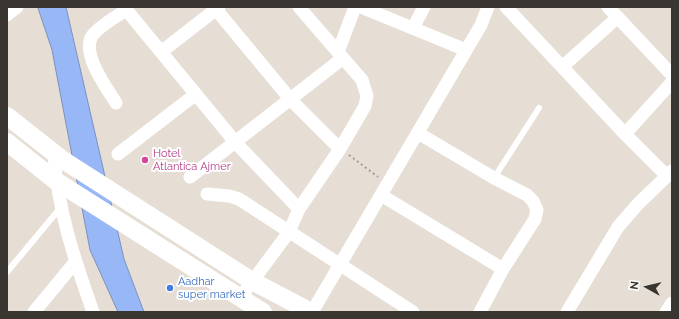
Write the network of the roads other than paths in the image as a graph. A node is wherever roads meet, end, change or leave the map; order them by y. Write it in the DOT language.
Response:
graph roads {
  1 [pos="18,7"];
  2 [pos="299,7"];
  3 [pos="355,7"];
  4 [pos="361,7"];
  5 [pos="424,7"];
  6 [pos="506,7"];
  7 [pos="608,7"];
  8 [pos="125,8"];
  9 [pos="216,8"];
  10 [pos="484,8"];
  11 [pos="7,15"];
  12 [pos="618,17"];
  13 [pos="413,28"];
  14 [pos="466,50"];
  15 [pos="161,52"];
  16 [pos="341,55"];
  17 [pos="562,67"];
  18 [pos="672,75"];
  19 [pos="672,82"];
  20 [pos="196,94"];
  21 [pos="291,100"];
  22 [pos="116,103"];
  23 [pos="538,108"];
  24 [pos="7,116"];
  25 [pos="418,133"];
  26 [pos="625,134"];
  27 [pos="7,142"];
  28 [pos="236,143"];
  29 [pos="340,148"];
  30 [pos="118,154"];
  31 [pos="59,157"];
  32 [pos="669,174"];
  33 [pos="190,177"];
  34 [pos="494,178"];
  35 [pos="61,184"];
  36 [pos="385,190"];
  37 [pos="207,194"];
  38 [pos="62,207"];
  39 [pos="299,209"];
  40 [pos="289,232"];
  41 [pos="76,261"];
  42 [pos="340,266"];
  43 [pos="503,269"];
  44 [pos="7,272"];
  45 [pos="252,281"];
  46 [pos="240,298"];
  47 [pos="672,303"];
  48 [pos="34,312"];
  49 [pos="93,312"];
  50 [pos="263,312"];
  51 [pos="311,312"];
  52 [pos="413,312"];
  53 [pos="480,312"];
  54 [pos="567,312"];
  55 [pos="666,312"];
  1 -- 11 [label="street"];
  2 -- 16 [label="street"];
  3 -- 16 [label="street"];
  4 -- 13 [label="street"];
  5 -- 13 [label="street"];
  6 -- 17 [label="street"];
  7 -- 12 [label="street"];
  8 -- 15 [label="street"];
  8 -- 22 [label="street"];
  9 -- 15 [label="street"];
  9 -- 21 [label="street"];
  10 -- 14 [label="street"];
  12 -- 17 [label="street"];
  12 -- 18 [label="street"];
  13 -- 14 [label="street"];
  14 -- 25 [label="street"];
  15 -- 20 [label="street"];
  16 -- 21 [label="street"];
  16 -- 29 [label="street"];
  17 -- 26 [label="street"];
  19 -- 26 [label="street"];
  20 -- 28 [label="street"];
  20 -- 30 [label="street"];
  21 -- 28 [label="street"];
  21 -- 29 [label="street"];
  23 -- 34 [label="lane"];
  24 -- 31 [label="street"];
  25 -- 34 [label="street"];
  25 -- 36 [label="street"];
  26 -- 32 [label="street"];
  27 -- 35 [label="street"];
  28 -- 33 [label="street"];
  28 -- 39 [label="street"];
  29 -- 39 [label="street"];
  31 -- 35 [label="street"];
  31 -- 45 [label="street"];
  32 -- 54 [label="street"];
  34 -- 43 [label="street"];
  35 -- 38 [label="street"];
  35 -- 46 [label="street"];
  36 -- 42 [label="street"];
  36 -- 43 [label="street"];
  37 -- 40 [label="street"];
  38 -- 41 [label="street"];
  38 -- 44 [label="lane"];
  39 -- 40 [label="street"];
  40 -- 42 [label="street"];
  40 -- 45 [label="street"];
  41 -- 48 [label="street"];
  41 -- 49 [label="street"];
  42 -- 51 [label="street"];
  42 -- 52 [label="street"];
  43 -- 53 [label="street"];
  45 -- 46 [label="street"];
  45 -- 51 [label="street"];
  46 -- 50 [label="street"];
  47 -- 55 [label="street"];
}
